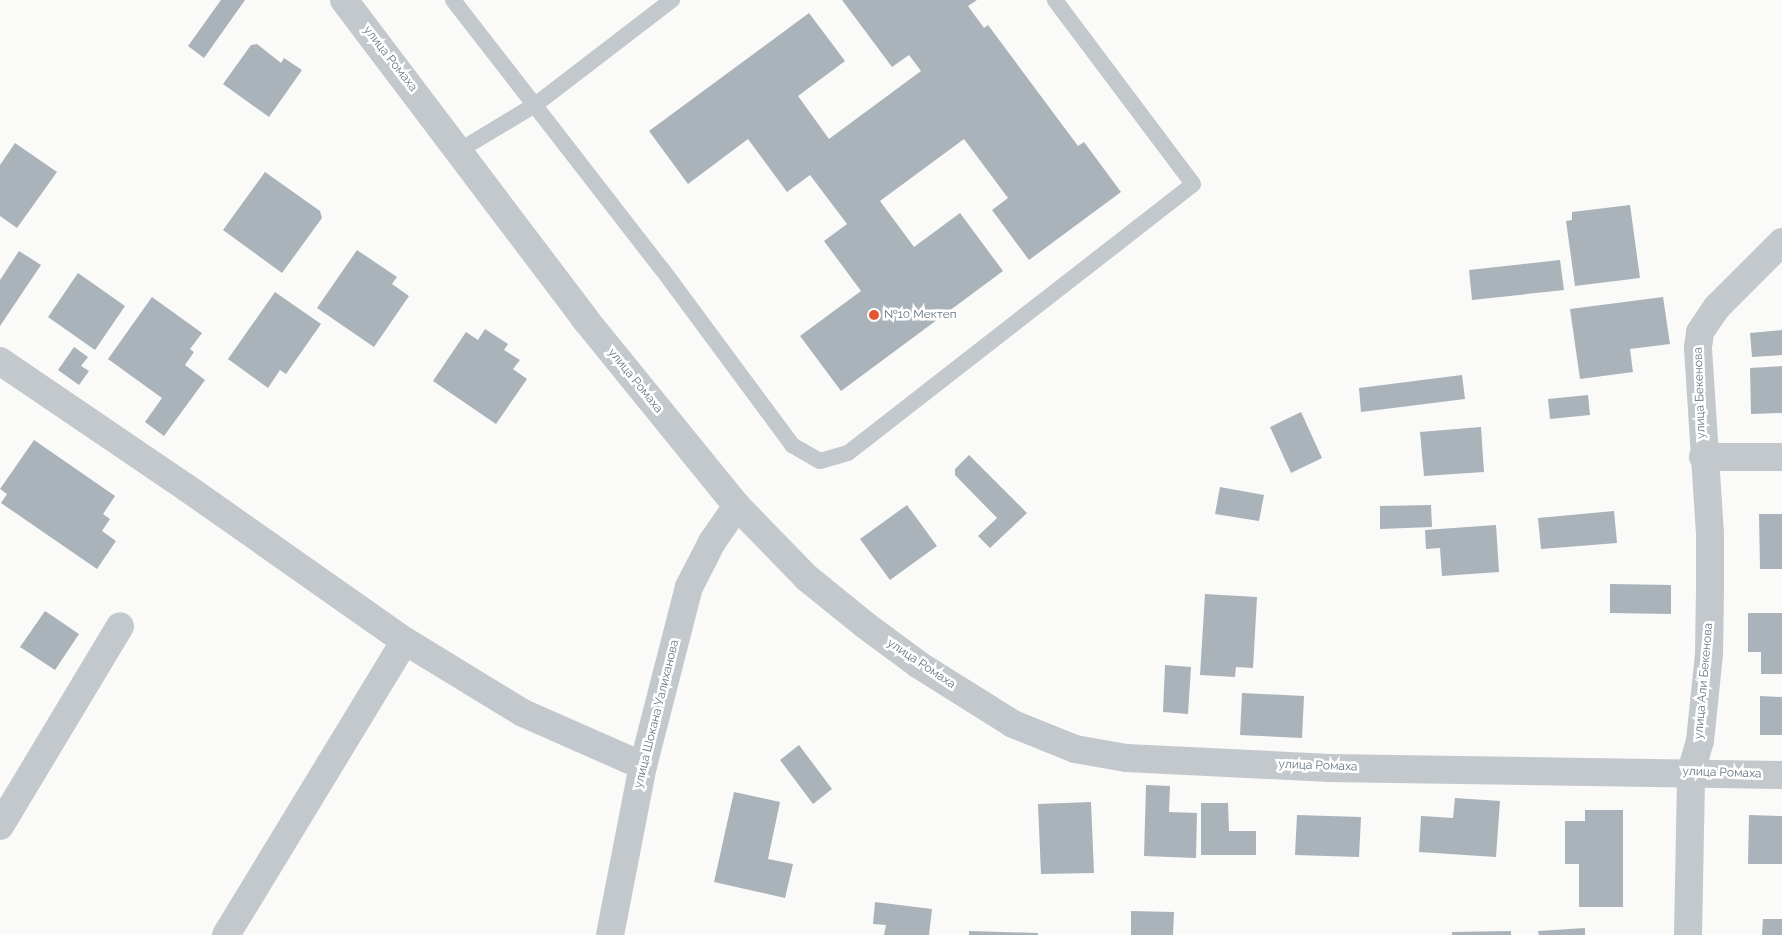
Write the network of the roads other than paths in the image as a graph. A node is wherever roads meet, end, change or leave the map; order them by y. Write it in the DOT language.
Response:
graph roads {
  1 [pos="344,0"];
  2 [pos="453,0"];
  3 [pos="672,0"];
  4 [pos="1055,0"];
  5 [pos="535,105"];
  6 [pos="460,150"];
  7 [pos="1782,242"];
  8 [pos="0,361"];
  9 [pos="1703,457"];
  10 [pos="1782,457"];
  11 [pos="737,506"];
  12 [pos="120,626"];
  13 [pos="404,641"];
  14 [pos="643,766"];
  15 [pos="1691,772"];
  16 [pos="1782,775"];
  17 [pos="0,826"];
  18 [pos="226,935"];
  19 [pos="610,935"];
  20 [pos="1688,935"];
  1 -- 6 [label="street, улица Ромаха"];
  2 -- 5 [label="lane"];
  3 -- 5 [label="lane"];
  4 -- 5 [label="lane"];
  5 -- 6 [label="lane"];
  6 -- 11 [label="street, улица Ромаха"];
  7 -- 9 [label="street, улица Бекенова"];
  8 -- 13 [label="street"];
  9 -- 10 [label="street"];
  9 -- 15 [label="street, улица Али Бекенова"];
  11 -- 14 [label="street, улица Шокана Уалиханова"];
  11 -- 15 [label="street, улица Ромаха"];
  12 -- 17 [label="street"];
  13 -- 14 [label="street"];
  13 -- 18 [label="street"];
  14 -- 19 [label="street, улица Шокана Уалиханова"];
  15 -- 16 [label="street, улица Ромаха"];
  15 -- 20 [label="street, улица Али Бекенова"];
}
